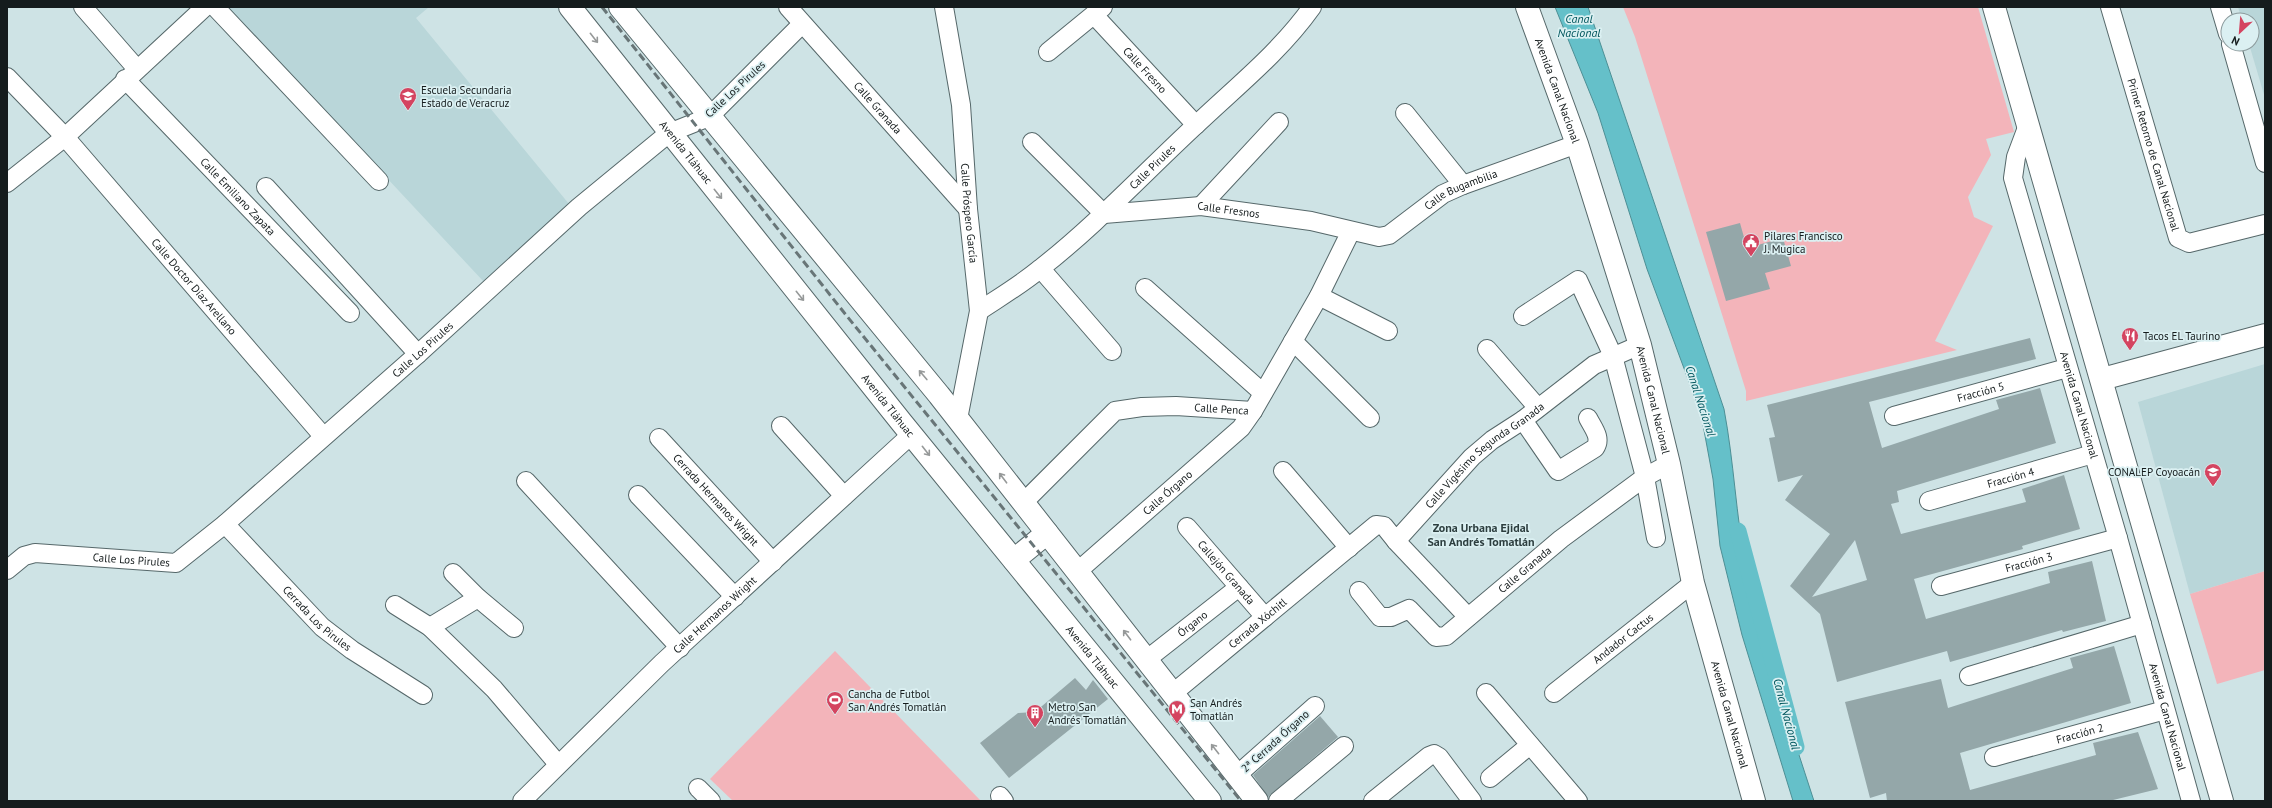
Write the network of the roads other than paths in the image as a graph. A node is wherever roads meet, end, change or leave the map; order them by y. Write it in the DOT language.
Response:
graph roads {
  1 [pos="83,7"];
  2 [pos="205,7"];
  3 [pos="215,7"];
  4 [pos="570,7"];
  5 [pos="620,7"];
  6 [pos="788,7"];
  7 [pos="1312,7"];
  8 [pos="1527,7"];
  9 [pos="1994,7"];
  10 [pos="2110,7"];
  11 [pos="949,9"];
  12 [pos="1099,11"];
  13 [pos="802,24"];
  14 [pos="1048,52"];
  15 [pos="2233,52"];
  16 [pos="131,74"];
  17 [pos="7,77"];
  18 [pos="1405,113"];
  19 [pos="709,117"];
  20 [pos="1279,122"];
  21 [pos="1196,125"];
  22 [pos="2028,126"];
  23 [pos="669,134"];
  24 [pos="65,136"];
  25 [pos="1032,142"];
  26 [pos="1577,144"];
  27 [pos="2265,163"];
  28 [pos="379,181"];
  29 [pos="7,182"];
  30 [pos="1463,185"];
  31 [pos="266,187"];
  32 [pos="1201,206"];
  33 [pos="968,209"];
  34 [pos="1104,214"];
  35 [pos="2265,224"];
  36 [pos="1351,231"];
  37 [pos="1041,269"];
  38 [pos="1145,288"];
  39 [pos="1319,296"];
  40 [pos="979,312"];
  41 [pos="350,314"];
  42 [pos="1522,316"];
  43 [pos="1388,331"];
  44 [pos="2265,335"];
  45 [pos="1293,341"];
  46 [pos="1640,345"];
  47 [pos="1487,349"];
  48 [pos="1112,351"];
  49 [pos="418,354"];
  50 [pos="1613,356"];
  51 [pos="2067,368"];
  52 [pos="2102,379"];
  53 [pos="1264,393"];
  54 [pos="1538,408"];
  55 [pos="1253,411"];
  56 [pos="1894,416"];
  57 [pos="1370,418"];
  58 [pos="1588,418"];
  59 [pos="958,419"];
  60 [pos="1523,420"];
  61 [pos="781,426"];
  62 [pos="912,434"];
  63 [pos="323,436"];
  64 [pos="659,438"];
  65 [pos="2093,454"];
  66 [pos="1669,464"];
  67 [pos="1283,471"];
  68 [pos="1645,477"];
  69 [pos="526,481"];
  70 [pos="638,495"];
  71 [pos="844,496"];
  72 [pos="1929,501"];
  73 [pos="1023,503"];
  74 [pos="225,524"];
  75 [pos="1187,527"];
  76 [pos="1047,533"];
  77 [pos="1656,538"];
  78 [pos="2118,538"];
  79 [pos="1396,541"];
  80 [pos="1346,550"];
  81 [pos="1014,560"];
  82 [pos="772,562"];
  83 [pos="7,570"];
  84 [pos="1078,571"];
  85 [pos="453,573"];
  86 [pos="1693,584"];
  87 [pos="1941,586"];
  88 [pos="1239,587"];
  89 [pos="1359,591"];
  90 [pos="735,597"];
  91 [pos="478,598"];
  92 [pos="395,605"];
  93 [pos="1265,617"];
  94 [pos="1468,617"];
  95 [pos="2142,624"];
  96 [pos="430,626"];
  97 [pos="514,628"];
  98 [pos="680,648"];
  99 [pos="1146,660"];
  100 [pos="1968,676"];
  101 [pos="1486,693"];
  102 [pos="1554,693"];
  103 [pos="1172,694"];
  104 [pos="423,695"];
  105 [pos="1315,706"];
  106 [pos="2165,710"];
  107 [pos="1530,745"];
  108 [pos="1344,746"];
  109 [pos="1994,757"];
  110 [pos="558,764"];
  111 [pos="1236,776"];
  112 [pos="1490,778"];
  113 [pos="698,788"];
  114 [pos="2188,800"];
  115 [pos="522,801"];
  116 [pos="711,801"];
  117 [pos="1210,801"];
  118 [pos="1257,801"];
  119 [pos="1278,801"];
  120 [pos="1373,801"];
  121 [pos="1472,801"];
  122 [pos="1578,801"];
  123 [pos="1754,801"];
  124 [pos="2222,801"];
  1 -- 16 [label="street, Calle Emiliano Zapata"];
  2 -- 16 [label="street"];
  3 -- 28 [label="street"];
  4 -- 23 [label="main road, Avenida Tláhuac, one-way"];
  5 -- 19 [label="main road"];
  6 -- 13 [label="street, Calle Granada"];
  7 -- 21 [label="street, Calle Pirules"];
  8 -- 26 [label="main road, Avenida Canal Nacional"];
  9 -- 22 [label="main road"];
  10 -- 35 [label="street, Primer Retorno de Canal Nacional"];
  11 -- 33 [label="street, Calle Próspero García"];
  12 -- 14 [label="street"];
  12 -- 21 [label="street, Calle Fresno"];
  13 -- 19 [label="street, Calle Los Pirules"];
  13 -- 33 [label="street, Calle Granada"];
  15 -- 27 [label="street"];
  16 -- 24 [label="street"];
  16 -- 41 [label="street, Calle Emiliano Zapata"];
  17 -- 24 [label="street, Calle Doctor Díaz Arellano"];
  18 -- 30 [label="street"];
  19 -- 23 [label="street, Calle Los Pirules"];
  59 -- 19 [label="main road, one-way"];
  20 -- 32 [label="street"];
  21 -- 34 [label="street, Calle Pirules"];
  22 -- 51 [label="street, Avenida Canal Nacional"];
  22 -- 52 [label="main road"];
  23 -- 49 [label="street, Calle Los Pirules"];
  23 -- 62 [label="main road, Avenida Tláhuac, one-way"];
  24 -- 29 [label="street"];
  24 -- 63 [label="street, Calle Doctor Díaz Arellano"];
  25 -- 34 [label="street"];
  26 -- 30 [label="street, Calle Bugambilia"];
  26 -- 46 [label="main road, Avenida Canal Nacional"];
  30 -- 36 [label="street, Calle Bugambilia"];
  31 -- 49 [label="street"];
  32 -- 34 [label="street, Calle Fresnos"];
  32 -- 36 [label="street, Calle Fresnos"];
  33 -- 40 [label="street, Calle Próspero García"];
  34 -- 37 [label="street, Calle Pirules"];
  36 -- 39 [label="street, Calle Penca"];
  37 -- 40 [label="street, Calle Pirules"];
  37 -- 48 [label="street"];
  38 -- 53 [label="street"];
  39 -- 43 [label="street"];
  39 -- 45 [label="street, Calle Penca"];
  40 -- 59 [label="street, Calle Próspero García"];
  42 -- 50 [label="street"];
  44 -- 52 [label="main road"];
  45 -- 53 [label="street, Calle Penca"];
  45 -- 57 [label="street"];
  46 -- 50 [label="street, Calle Vigésimo Segunda Granada"];
  46 -- 66 [label="main road, Avenida Canal Nacional"];
  47 -- 54 [label="street"];
  49 -- 63 [label="street, Calle Los Pirules"];
  50 -- 54 [label="street, Calle Vigésimo Segunda Granada"];
  50 -- 68 [label="street"];
  51 -- 56 [label="street, Fracción 5"];
  51 -- 65 [label="street, Avenida Canal Nacional"];
  52 -- 124 [label="main road"];
  53 -- 55 [label="street, Calle Penca"];
  54 -- 60 [label="street, Calle Vigésimo Segunda Granada"];
  55 -- 73 [label="street, Calle Penca"];
  55 -- 84 [label="street, Calle Órgano"];
  58 -- 60 [label="street"];
  73 -- 59 [label="main road, one-way"];
  60 -- 79 [label="street, Calle Vigésimo Segunda Granada"];
  61 -- 71 [label="street"];
  62 -- 71 [label="street, Calle Hermanos Wright"];
  62 -- 81 [label="main road, Avenida Tláhuac, one-way"];
  63 -- 74 [label="street, Calle Los Pirules"];
  64 -- 82 [label="street, Cerrada Hermanos Wright"];
  65 -- 72 [label="street, Fracción 4"];
  65 -- 78 [label="street, Avenida Canal Nacional"];
  66 -- 68 [label="street, Calle Granada"];
  66 -- 86 [label="main road, Avenida Canal Nacional"];
  67 -- 80 [label="street"];
  68 -- 77 [label="street"];
  68 -- 94 [label="street, Calle Granada"];
  69 -- 98 [label="street"];
  70 -- 90 [label="street"];
  71 -- 82 [label="street, Calle Hermanos Wright"];
  73 -- 76 [label="main road"];
  74 -- 83 [label="street, Calle Los Pirules"];
  74 -- 104 [label="street, Cerrada Los Pirules"];
  75 -- 88 [label="street, Callejón Granada"];
  76 -- 81 [label="main road"];
  76 -- 84 [label="main road"];
  78 -- 87 [label="street, Fracción 3"];
  78 -- 95 [label="street, Avenida Canal Nacional"];
  79 -- 80 [label="street"];
  79 -- 94 [label="street"];
  80 -- 93 [label="street, Cerrada Xóchitl"];
  81 -- 117 [label="main road, Avenida Tláhuac"];
  82 -- 90 [label="street, Calle Hermanos Wright"];
  99 -- 84 [label="main road, one-way"];
  85 -- 91 [label="street"];
  86 -- 102 [label="street, Andador Cactus"];
  86 -- 123 [label="main road, Avenida Canal Nacional"];
  88 -- 93 [label="street, Callejón Granada"];
  88 -- 99 [label="street, Órgano"];
  89 -- 94 [label="street"];
  90 -- 98 [label="street, Calle Hermanos Wright"];
  91 -- 96 [label="street"];
  91 -- 97 [label="street"];
  92 -- 96 [label="street"];
  93 -- 103 [label="street, Cerrada Xóchitl"];
  95 -- 100 [label="street"];
  95 -- 106 [label="street, Avenida Canal Nacional"];
  96 -- 110 [label="street"];
  98 -- 110 [label="street, Calle Hermanos Wright"];
  99 -- 103 [label="main road"];
  101 -- 107 [label="street"];
  111 -- 103 [label="main road, one-way"];
  105 -- 111 [label="street, 2ª Cerrada Órgano"];
  106 -- 109 [label="street, Fracción 2"];
  106 -- 114 [label="street, Avenida Canal Nacional"];
  107 -- 112 [label="street"];
  107 -- 122 [label="street"];
  108 -- 119 [label="street"];
  110 -- 115 [label="street, Calle Hermanos Wright"];
  111 -- 118 [label="main road"];
  113 -- 116 [label="street"];
  120 -- 121 [label="street"];
}
